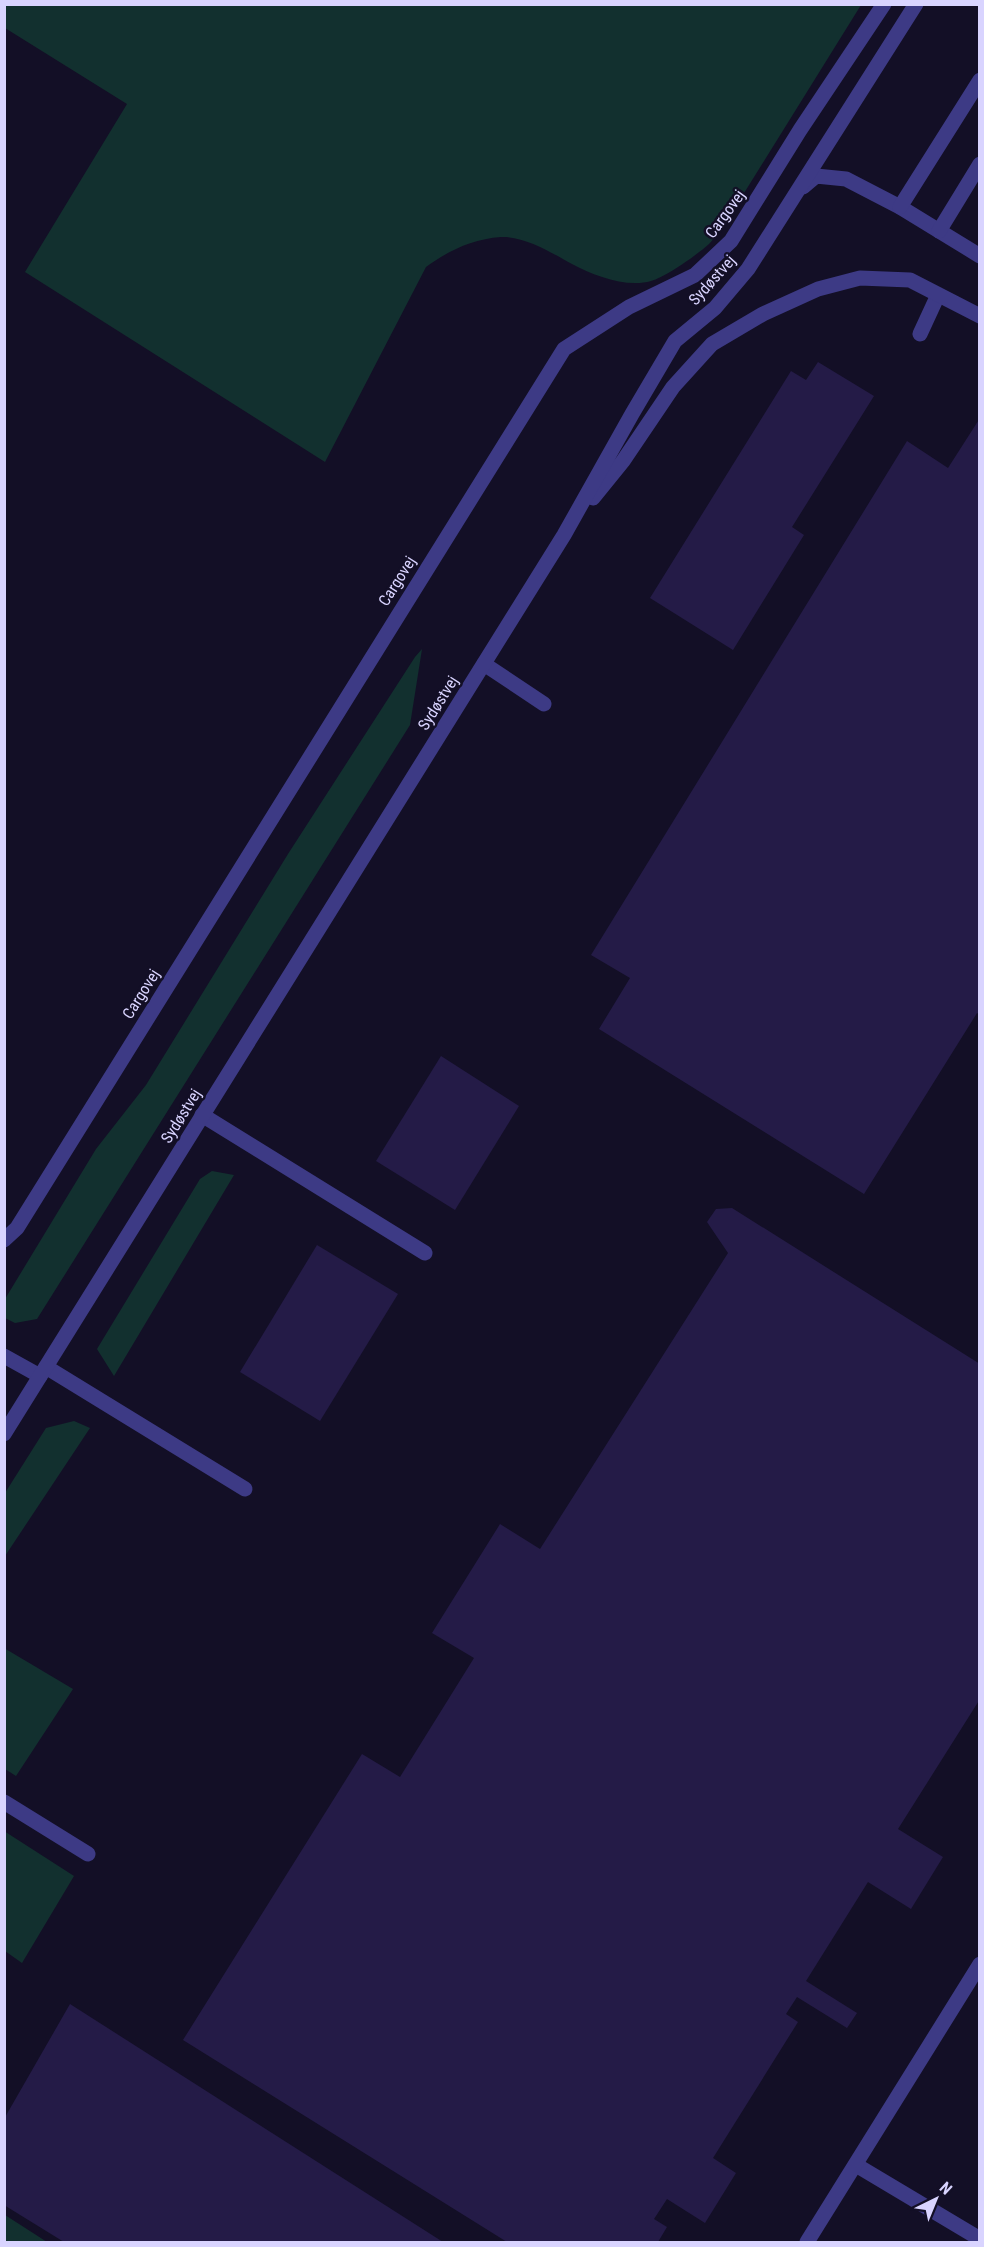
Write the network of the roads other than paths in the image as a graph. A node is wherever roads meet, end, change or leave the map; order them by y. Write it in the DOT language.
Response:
graph roads {
  1 [pos="884,4"];
  2 [pos="916,4"];
  3 [pos="980,80"];
  4 [pos="980,164"];
  5 [pos="796,193"];
  6 [pos="900,207"];
  7 [pos="939,231"];
  8 [pos="977,250"];
  9 [pos="938,295"];
  10 [pos="980,316"];
  11 [pos="920,334"];
  12 [pos="564,535"];
  13 [pos="484,664"];
  14 [pos="544,704"];
  15 [pos="202,1115"];
  16 [pos="4,1240"];
  17 [pos="425,1253"];
  18 [pos="4,1356"];
  19 [pos="44,1371"];
  20 [pos="4,1434"];
  21 [pos="245,1489"];
  22 [pos="4,1802"];
  23 [pos="88,1854"];
  24 [pos="980,1964"];
  25 [pos="856,2165"];
  26 [pos="980,2239"];
  27 [pos="807,2242"];
  1 -- 16 [label="lane, Cargovej"];
  2 -- 5 [label="lane, Sydøstvej"];
  3 -- 6 [label="lane"];
  4 -- 7 [label="lane"];
  5 -- 6 [label="lane"];
  5 -- 12 [label="lane, Sydøstvej"];
  6 -- 7 [label="lane"];
  7 -- 8 [label="lane"];
  9 -- 10 [label="lane"];
  9 -- 11 [label="lane"];
  9 -- 12 [label="lane"];
  12 -- 13 [label="lane, Sydøstvej"];
  13 -- 14 [label="lane"];
  13 -- 15 [label="lane, Sydøstvej"];
  15 -- 17 [label="lane"];
  15 -- 19 [label="lane, Sydøstvej"];
  18 -- 19 [label="lane"];
  19 -- 20 [label="lane, Sydøstvej"];
  19 -- 21 [label="lane"];
  22 -- 23 [label="lane"];
  24 -- 25 [label="lane"];
  25 -- 26 [label="lane"];
  25 -- 27 [label="lane"];
}
